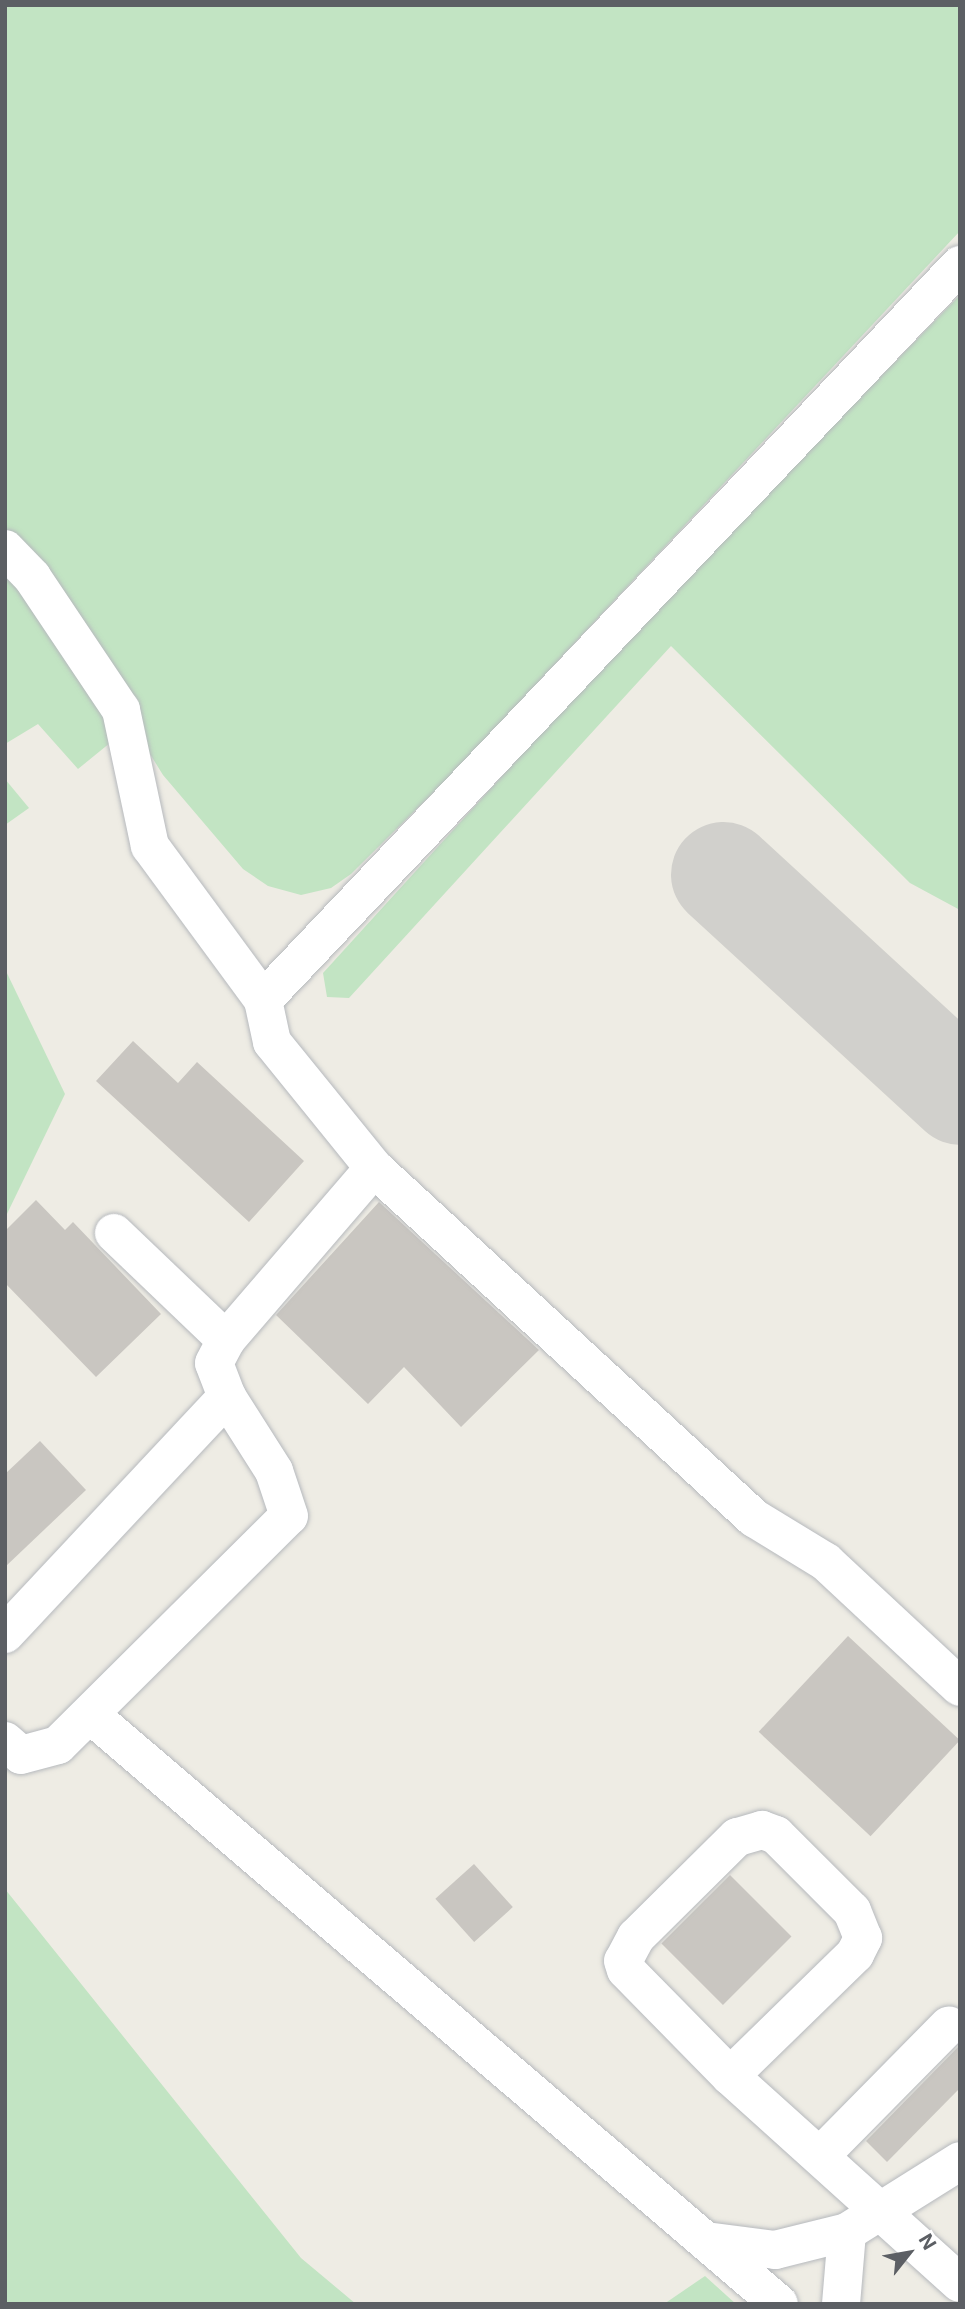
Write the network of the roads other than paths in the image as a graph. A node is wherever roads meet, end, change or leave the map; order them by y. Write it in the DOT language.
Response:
graph roads {
  1 [pos="960,265"];
  2 [pos="5,549"];
  3 [pos="263,1000"];
  4 [pos="374,1168"];
  5 [pos="114,1233"];
  6 [pos="226,1340"];
  7 [pos="227,1398"];
  8 [pos="5,1634"];
  9 [pos="960,1687"];
  10 [pos="92,1716"];
  11 [pos="5,1741"];
  12 [pos="949,2025"];
  13 [pos="730,2076"];
  14 [pos="821,2155"];
  15 [pos="960,2161"];
  16 [pos="883,2209"];
  17 [pos="847,2232"];
  18 [pos="706,2241"];
  19 [pos="960,2283"];
  20 [pos="779,2304"];
  21 [pos="841,2304"];
  1 -- 3 [label="lane"];
  2 -- 3 [label="lane"];
  3 -- 4 [label="lane"];
  4 -- 6 [label="lane"];
  4 -- 9 [label="lane"];
  5 -- 6 [label="lane"];
  6 -- 7 [label="lane"];
  7 -- 8 [label="lane"];
  7 -- 10 [label="lane"];
  10 -- 11 [label="lane"];
  10 -- 18 [label="lane"];
  12 -- 14 [label="lane"];
  13 -- 13 [label="lane"];
  13 -- 14 [label="lane"];
  14 -- 16 [label="lane"];
  15 -- 16 [label="lane"];
  16 -- 17 [label="lane"];
  16 -- 19 [label="lane"];
  17 -- 18 [label="lane"];
  17 -- 21 [label="lane"];
  18 -- 20 [label="lane"];
}
